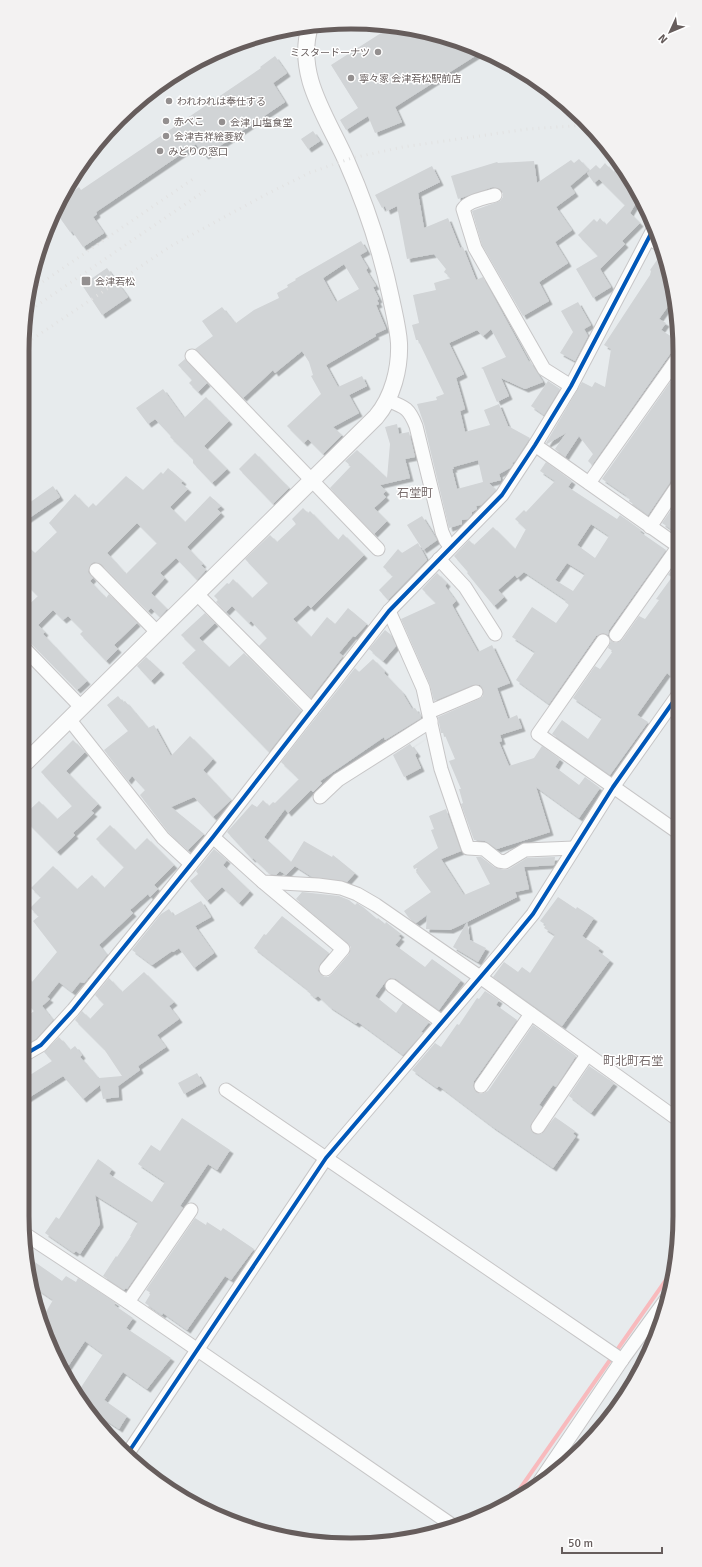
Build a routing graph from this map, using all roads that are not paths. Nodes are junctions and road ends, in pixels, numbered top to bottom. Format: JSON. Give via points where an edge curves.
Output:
{"nodes":[{"id":1,"x":309,"y":32,"type":"edge"},
{"id":2,"x":495,"y":195,"type":"dead end"},
{"id":3,"x":653,"y":240,"type":"edge"},
{"id":4,"x":192,"y":356,"type":"dead end"},
{"id":5,"x":673,"y":365,"type":"edge"},
{"id":6,"x":571,"y":386,"type":"junction"},
{"id":7,"x":387,"y":400,"type":"junction"},
{"id":8,"x":535,"y":445,"type":"junction"},
{"id":9,"x":312,"y":480,"type":"junction"},
{"id":10,"x":589,"y":483,"type":"junction"},
{"id":11,"x":673,"y":492,"type":"edge"},
{"id":12,"x":650,"y":527,"type":"junction"},
{"id":13,"x":673,"y":543,"type":"edge"},
{"id":14,"x":451,"y":547,"type":"junction"},
{"id":15,"x":378,"y":549,"type":"dead end"},
{"id":16,"x":673,"y":553,"type":"edge"},
{"id":17,"x":439,"y":559,"type":"junction"},
{"id":18,"x":96,"y":570,"type":"dead end"},
{"id":19,"x":196,"y":593,"type":"junction"},
{"id":20,"x":389,"y":611,"type":"junction"},
{"id":21,"x":157,"y":632,"type":"junction"},
{"id":22,"x":495,"y":634,"type":"dead end"},
{"id":23,"x":616,"y":635,"type":"dead end"},
{"id":24,"x":603,"y":640,"type":"dead end"},
{"id":25,"x":29,"y":653,"type":"edge"},
{"id":26,"x":476,"y":692,"type":"dead end"},
{"id":27,"x":673,"y":702,"type":"edge"},
{"id":28,"x":81,"y":707,"type":"junction"},
{"id":29,"x":312,"y":710,"type":"junction"},
{"id":30,"x":430,"y":716,"type":"junction"},
{"id":31,"x":69,"y":719,"type":"junction"},
{"id":32,"x":29,"y":759,"type":"edge"},
{"id":33,"x":613,"y":788,"type":"junction"},
{"id":34,"x":320,"y":797,"type":"dead end"},
{"id":35,"x":673,"y":829,"type":"edge"},
{"id":36,"x":213,"y":837,"type":"junction"},
{"id":37,"x":574,"y":848,"type":"junction"},
{"id":38,"x":191,"y":864,"type":"junction"},
{"id":39,"x":263,"y":882,"type":"junction"},
{"id":40,"x":326,"y":969,"type":"dead end"},
{"id":41,"x":480,"y":977,"type":"junction"},
{"id":42,"x":392,"y":986,"type":"dead end"},
{"id":43,"x":532,"y":1014,"type":"junction"},
{"id":44,"x":442,"y":1022,"type":"junction"},
{"id":45,"x":29,"y":1052,"type":"edge"},
{"id":46,"x":587,"y":1055,"type":"junction"},
{"id":47,"x":481,"y":1086,"type":"dead end"},
{"id":48,"x":226,"y":1090,"type":"dead end"},
{"id":49,"x":673,"y":1116,"type":"edge"},
{"id":50,"x":538,"y":1127,"type":"dead end"},
{"id":51,"x":326,"y":1158,"type":"junction"},
{"id":52,"x":191,"y":1210,"type":"dead end"},
{"id":53,"x":31,"y":1243,"type":"edge"},
{"id":54,"x":128,"y":1302,"type":"junction"},
{"id":55,"x":659,"y":1309,"type":"edge"},
{"id":56,"x":197,"y":1350,"type":"junction"},
{"id":57,"x":622,"y":1360,"type":"junction"},
{"id":58,"x":130,"y":1450,"type":"edge"},
{"id":59,"x":545,"y":1472,"type":"edge"},
{"id":60,"x":449,"y":1523,"type":"edge"}],
"edges":[{"from":1,"to":7,"type":"street","via":[[306,46],[310,80],[370,220],[387,278],[399,344],[397,370]]},
{"from":2,"to":6,"type":"street","via":[[470,203],[463,209],[475,248],[544,369]]},
{"from":3,"to":6,"type":"street"},
{"from":4,"to":9,"type":"street"},
{"from":5,"to":10,"type":"street"},
{"from":6,"to":8,"type":"street"},
{"from":7,"to":9,"type":"street","via":[[376,417]]},
{"from":7,"to":14,"type":"street","via":[[405,407],[412,415],[442,532]]},
{"from":8,"to":10,"type":"street"},
{"from":8,"to":14,"type":"street","via":[[502,495]]},
{"from":9,"to":15,"type":"street"},
{"from":9,"to":19,"type":"street"},
{"from":10,"to":12,"type":"street"},
{"from":11,"to":12,"type":"street"},
{"from":12,"to":13,"type":"street"},
{"from":14,"to":17,"type":"street"},
{"from":16,"to":23,"type":"street"},
{"from":17,"to":20,"type":"street"},
{"from":17,"to":22,"type":"street","via":[[465,587]]},
{"from":18,"to":21,"type":"street"},
{"from":19,"to":21,"type":"street"},
{"from":19,"to":29,"type":"street"},
{"from":20,"to":29,"type":"street"},
{"from":20,"to":30,"type":"street","via":[[423,688]]},
{"from":21,"to":28,"type":"street"},
{"from":24,"to":33,"type":"street","via":[[538,734]]},
{"from":25,"to":28,"type":"street"},
{"from":26,"to":30,"type":"street"},
{"from":27,"to":33,"type":"street"},
{"from":28,"to":31,"type":"street"},
{"from":29,"to":36,"type":"street"},
{"from":30,"to":34,"type":"street","via":[[338,780]]},
{"from":30,"to":37,"type":"street","via":[[441,770],[468,848],[484,849],[500,862],[505,862],[525,850]]},
{"from":31,"to":32,"type":"street"},
{"from":31,"to":38,"type":"street","via":[[163,838]]},
{"from":33,"to":35,"type":"street"},
{"from":33,"to":37,"type":"street"},
{"from":36,"to":38,"type":"street"},
{"from":36,"to":39,"type":"street"},
{"from":37,"to":41,"type":"street","via":[[533,914]]},
{"from":38,"to":45,"type":"street","via":[[73,1010],[41,1045]]},
{"from":39,"to":40,"type":"street","via":[[343,949]]},
{"from":39,"to":41,"type":"street","via":[[318,885],[341,888],[357,894]]},
{"from":41,"to":43,"type":"street"},
{"from":41,"to":44,"type":"street"},
{"from":42,"to":44,"type":"street"},
{"from":43,"to":46,"type":"street"},
{"from":43,"to":47,"type":"street"},
{"from":44,"to":51,"type":"street"},
{"from":46,"to":49,"type":"street"},
{"from":46,"to":50,"type":"street"},
{"from":48,"to":51,"type":"street"},
{"from":51,"to":56,"type":"street"},
{"from":51,"to":57,"type":"street"},
{"from":52,"to":54,"type":"street"},
{"from":53,"to":54,"type":"street"},
{"from":54,"to":56,"type":"street"},
{"from":55,"to":57,"type":"street"},
{"from":56,"to":58,"type":"street"},
{"from":56,"to":60,"type":"street"},
{"from":57,"to":59,"type":"street"}]}
